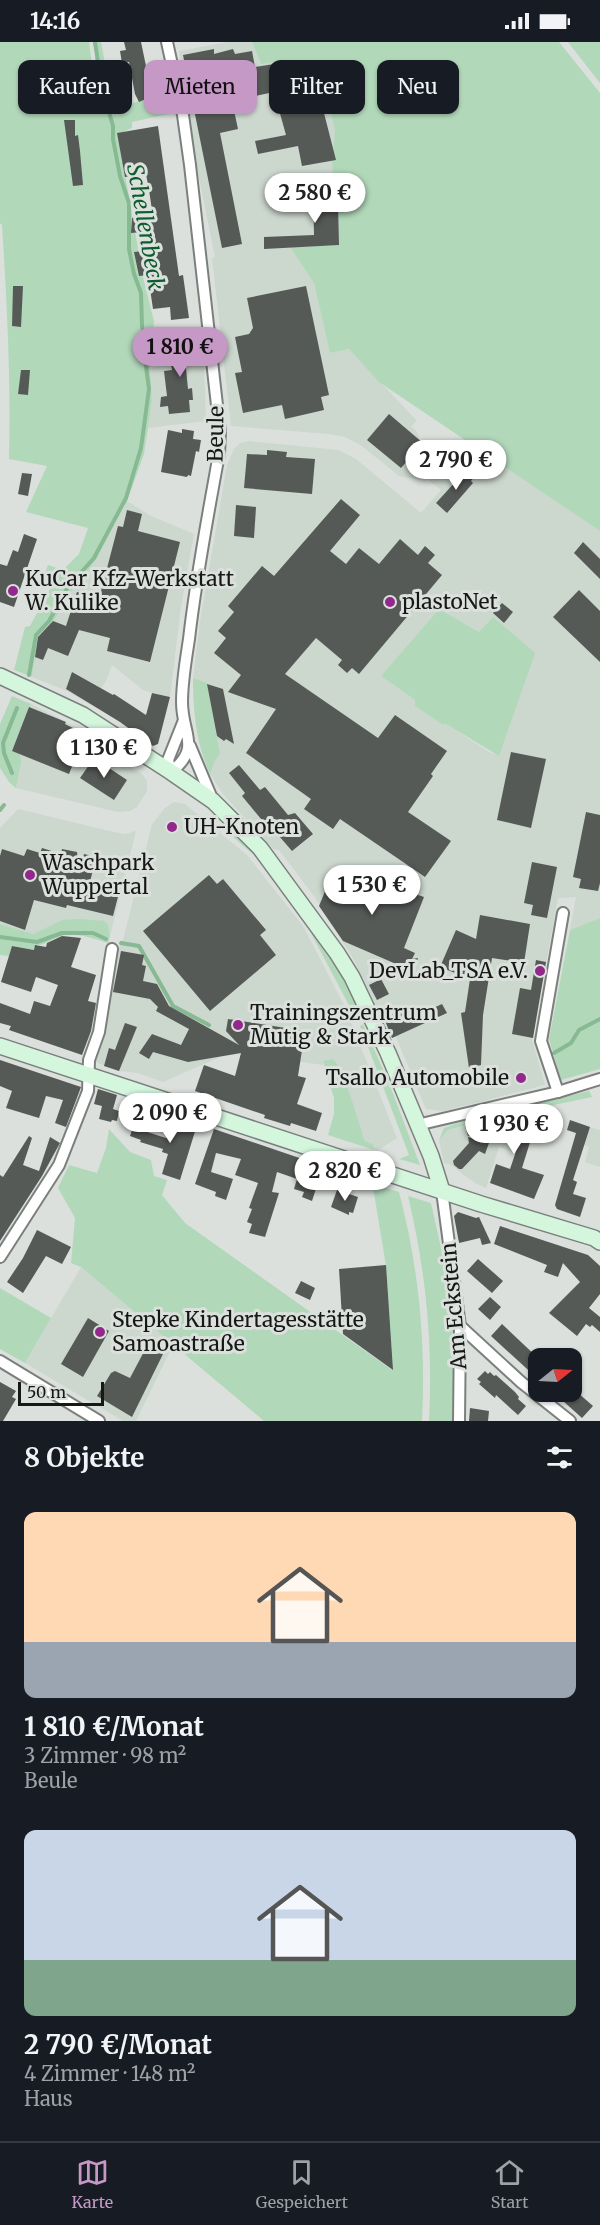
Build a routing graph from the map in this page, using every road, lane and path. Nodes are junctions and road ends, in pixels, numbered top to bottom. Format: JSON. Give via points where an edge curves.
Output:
{"nodes":[{"id":1,"x":166,"y":42,"type":"edge"},
{"id":2,"x":0,"y":676,"type":"edge"},
{"id":3,"x":184,"y":720,"type":"junction"},
{"id":4,"x":190,"y":746,"type":"junction"},
{"id":5,"x":171,"y":772,"type":"junction"},
{"id":6,"x":213,"y":801,"type":"junction"},
{"id":7,"x":563,"y":913,"type":"dead end"},
{"id":8,"x":112,"y":949,"type":"dead end"},
{"id":9,"x":0,"y":1046,"type":"edge"},
{"id":10,"x":89,"y":1074,"type":"junction"},
{"id":11,"x":600,"y":1079,"type":"edge"},
{"id":12,"x":558,"y":1092,"type":"junction"},
{"id":13,"x":417,"y":1125,"type":"junction"},
{"id":14,"x":442,"y":1191,"type":"junction"},
{"id":15,"x":600,"y":1242,"type":"edge"},
{"id":16,"x":0,"y":1257,"type":"edge"},
{"id":17,"x":460,"y":1326,"type":"junction"},
{"id":18,"x":0,"y":1361,"type":"edge"},
{"id":19,"x":99,"y":1421,"type":"edge"},
{"id":20,"x":459,"y":1421,"type":"edge"},
{"id":21,"x":570,"y":1421,"type":"edge"}],
"edges":[{"from":1,"to":3,"type":"street","name":"Beule","via":[[190,165],[220,432],[194,592],[182,702]]},
{"from":2,"to":5,"type":"main road","via":[[83,715]]},
{"from":3,"to":4,"type":"street","name":"Beule"},
{"from":3,"to":5,"type":"street","name":"Beule","via":[[168,760]]},
{"from":4,"to":5,"type":"street","via":[[183,762]]},
{"from":4,"to":6,"type":"street","name":"Beule"},
{"from":5,"to":6,"type":"main road"},
{"from":6,"to":13,"type":"main road","via":[[267,856],[337,953],[370,1012]]},
{"from":7,"to":12,"type":"street","via":[[541,1041]]},
{"from":8,"to":10,"type":"street"},
{"from":9,"to":10,"type":"main road"},
{"from":10,"to":14,"type":"main road"},
{"from":10,"to":16,"type":"street","via":[[88,1091],[59,1165]]},
{"from":11,"to":12,"type":"street"},
{"from":12,"to":13,"type":"street"},
{"from":13,"to":14,"type":"main road"},
{"from":14,"to":15,"type":"main road"},
{"from":14,"to":17,"type":"street","name":"Am Eckstein"},
{"from":17,"to":20,"type":"street","name":"Am Eckstein"},
{"from":17,"to":21,"type":"street"},
{"from":18,"to":19,"type":"street"}]}
